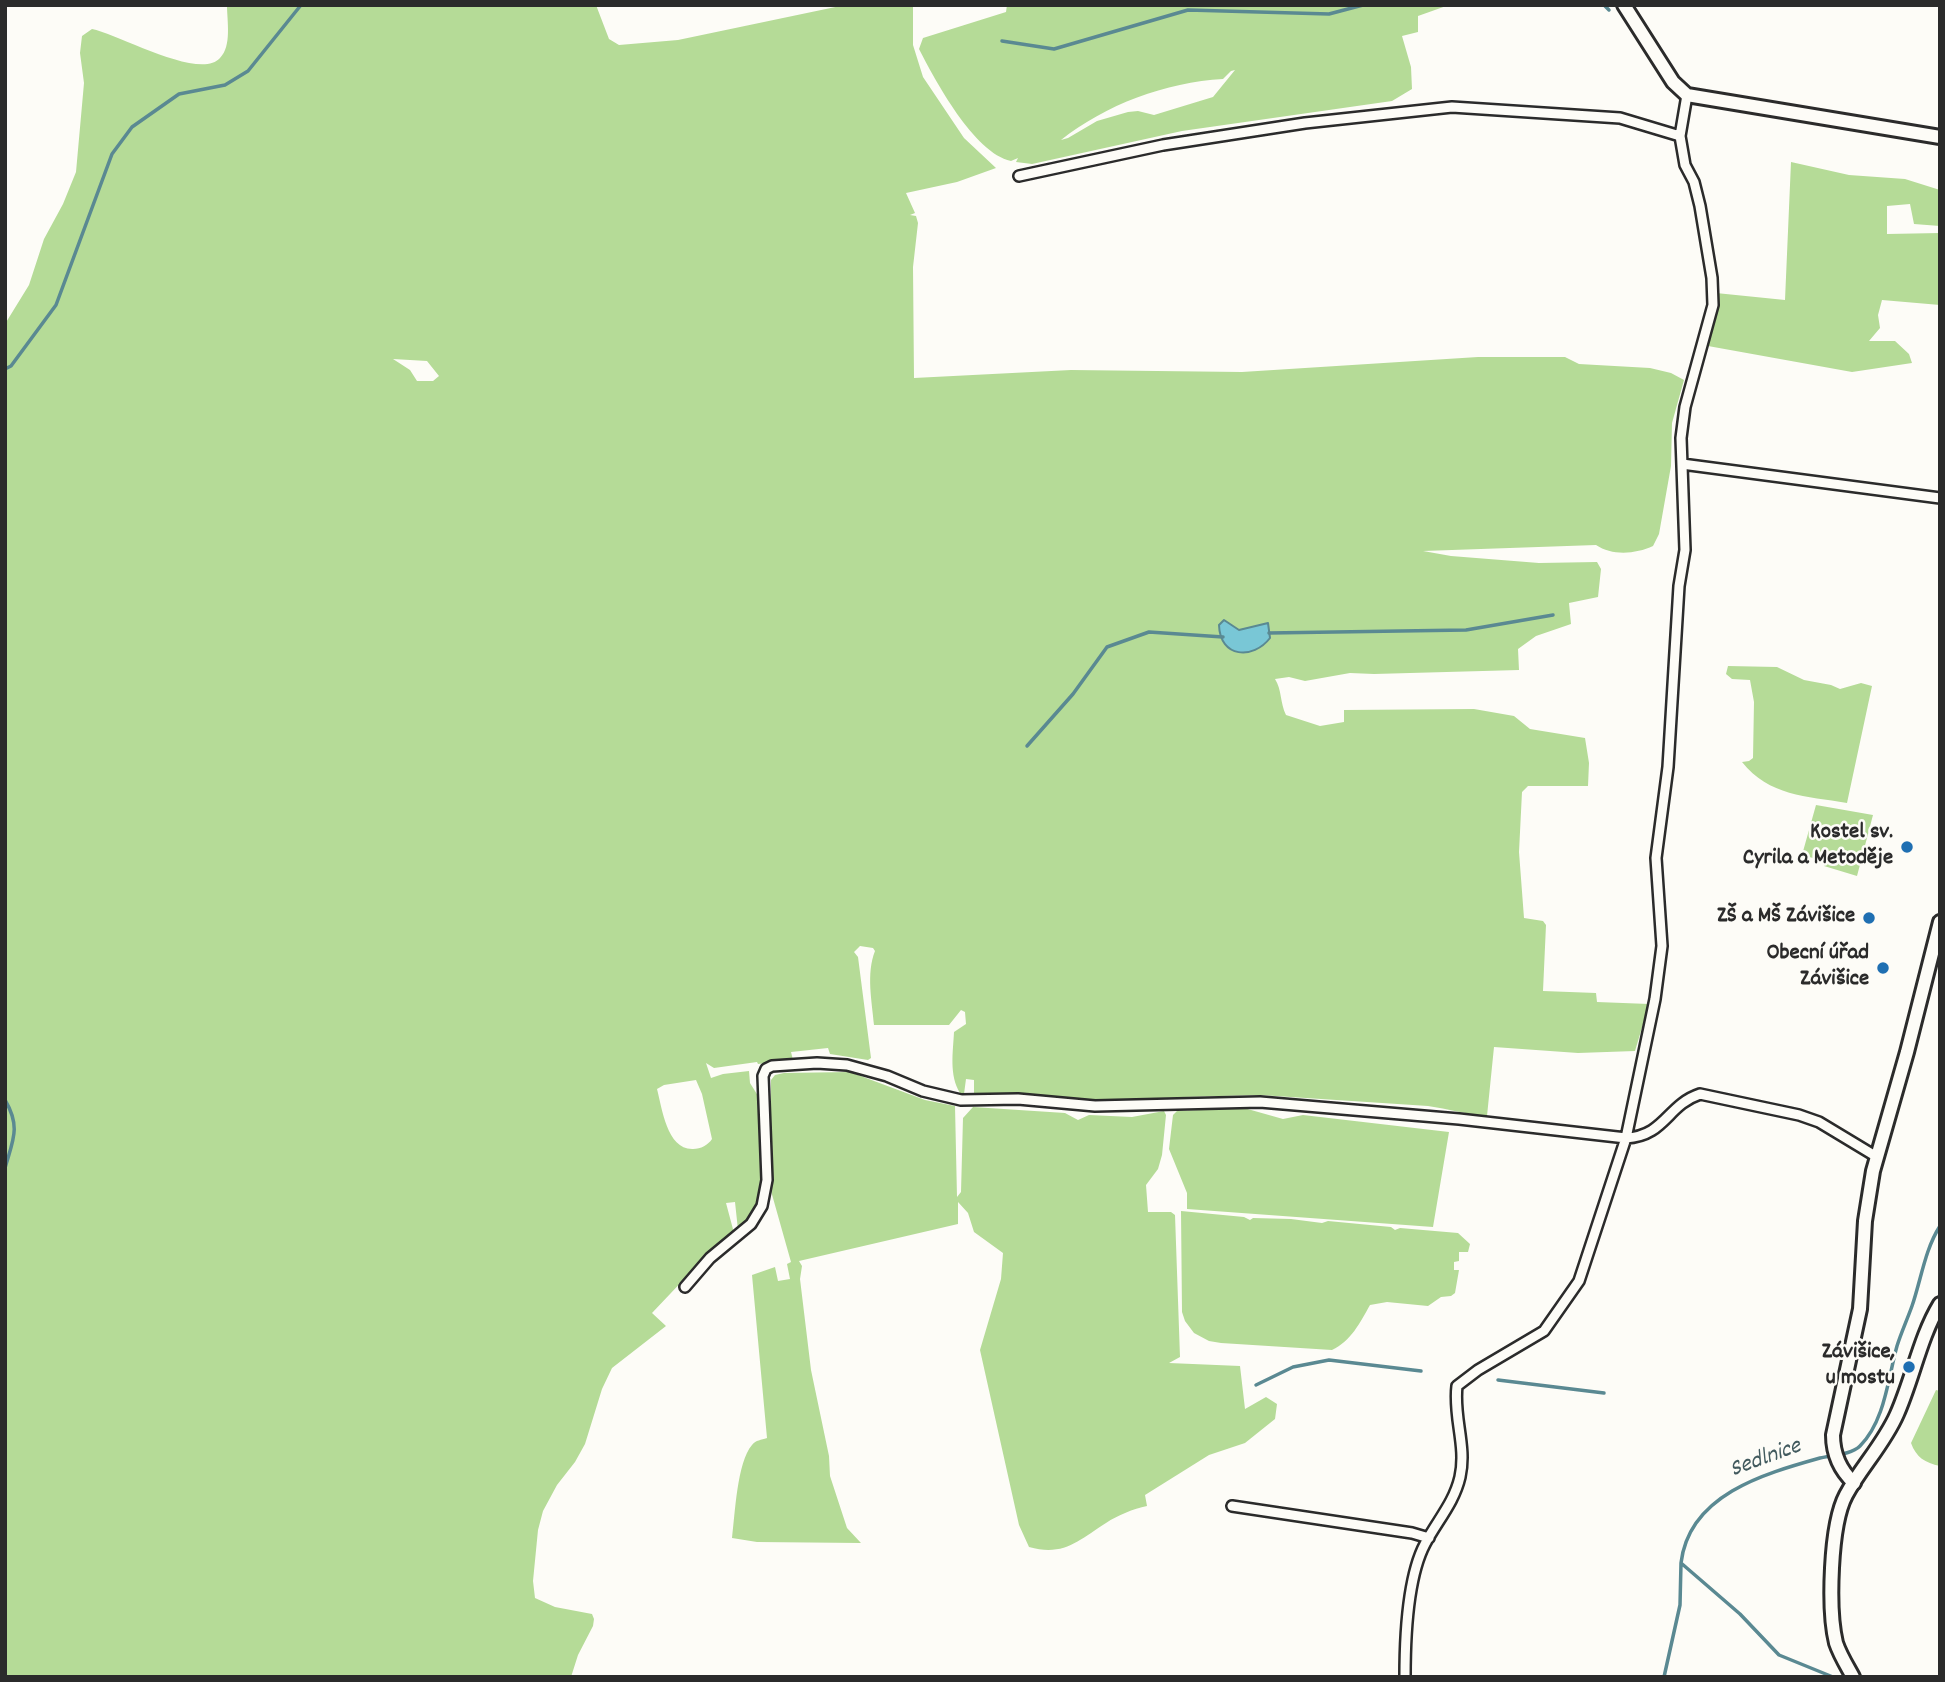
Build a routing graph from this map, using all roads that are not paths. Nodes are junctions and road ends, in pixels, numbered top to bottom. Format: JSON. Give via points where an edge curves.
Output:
{"nodes":[{"id":1,"x":1624,"y":5,"type":"edge"},
{"id":2,"x":1687,"y":95,"type":"junction"},
{"id":3,"x":1680,"y":136,"type":"junction"},
{"id":4,"x":1940,"y":137,"type":"edge"},
{"id":5,"x":1018,"y":176,"type":"dead end"},
{"id":6,"x":1682,"y":464,"type":"junction"},
{"id":7,"x":1940,"y":498,"type":"edge"},
{"id":8,"x":1940,"y":922,"type":"edge"},
{"id":9,"x":1937,"y":942,"type":"edge"},
{"id":10,"x":1626,"y":1139,"type":"junction"},
{"id":11,"x":1877,"y":1157,"type":"junction"},
{"id":12,"x":685,"y":1287,"type":"dead end"},
{"id":13,"x":1940,"y":1304,"type":"edge"},
{"id":14,"x":1854,"y":1483,"type":"junction"},
{"id":15,"x":1232,"y":1506,"type":"dead end"},
{"id":16,"x":1429,"y":1538,"type":"junction"},
{"id":17,"x":1405,"y":1677,"type":"edge"},
{"id":18,"x":1853,"y":1677,"type":"edge"}],
"edges":[{"from":1,"to":2,"type":"street","via":[[1673,82]]},
{"from":2,"to":3,"type":"street"},
{"from":2,"to":4,"type":"street"},
{"from":3,"to":5,"type":"street","via":[[1620,118],[1452,107],[1163,145]]},
{"from":3,"to":6,"type":"street","via":[[1700,206],[1713,294],[1685,407]]},
{"from":6,"to":7,"type":"street"},
{"from":6,"to":10,"type":"street","via":[[1685,550],[1656,858],[1662,946]]},
{"from":8,"to":9,"type":"street"},
{"from":9,"to":11,"type":"street"},
{"from":10,"to":11,"type":"street","via":[[1650,1133],[1688,1098],[1700,1094],[1819,1122]]},
{"from":10,"to":12,"type":"street","via":[[1260,1102],[1095,1106],[1018,1099],[961,1100],[847,1065],[772,1066],[763,1076],[767,1180],[762,1206],[751,1224],[710,1258]]},
{"from":10,"to":16,"type":"street","via":[[1579,1281],[1544,1331],[1457,1386],[1463,1460],[1460,1480]]},
{"from":11,"to":14,"type":"street","via":[[1865,1221],[1860,1309],[1833,1445],[1842,1469]]},
{"from":13,"to":14,"type":"street","via":[[1892,1424]]},
{"from":14,"to":18,"type":"street","via":[[1836,1521],[1833,1583],[1835,1636]]},
{"from":15,"to":16,"type":"street"},
{"from":16,"to":17,"type":"street","via":[[1417,1564],[1407,1619]]}]}
